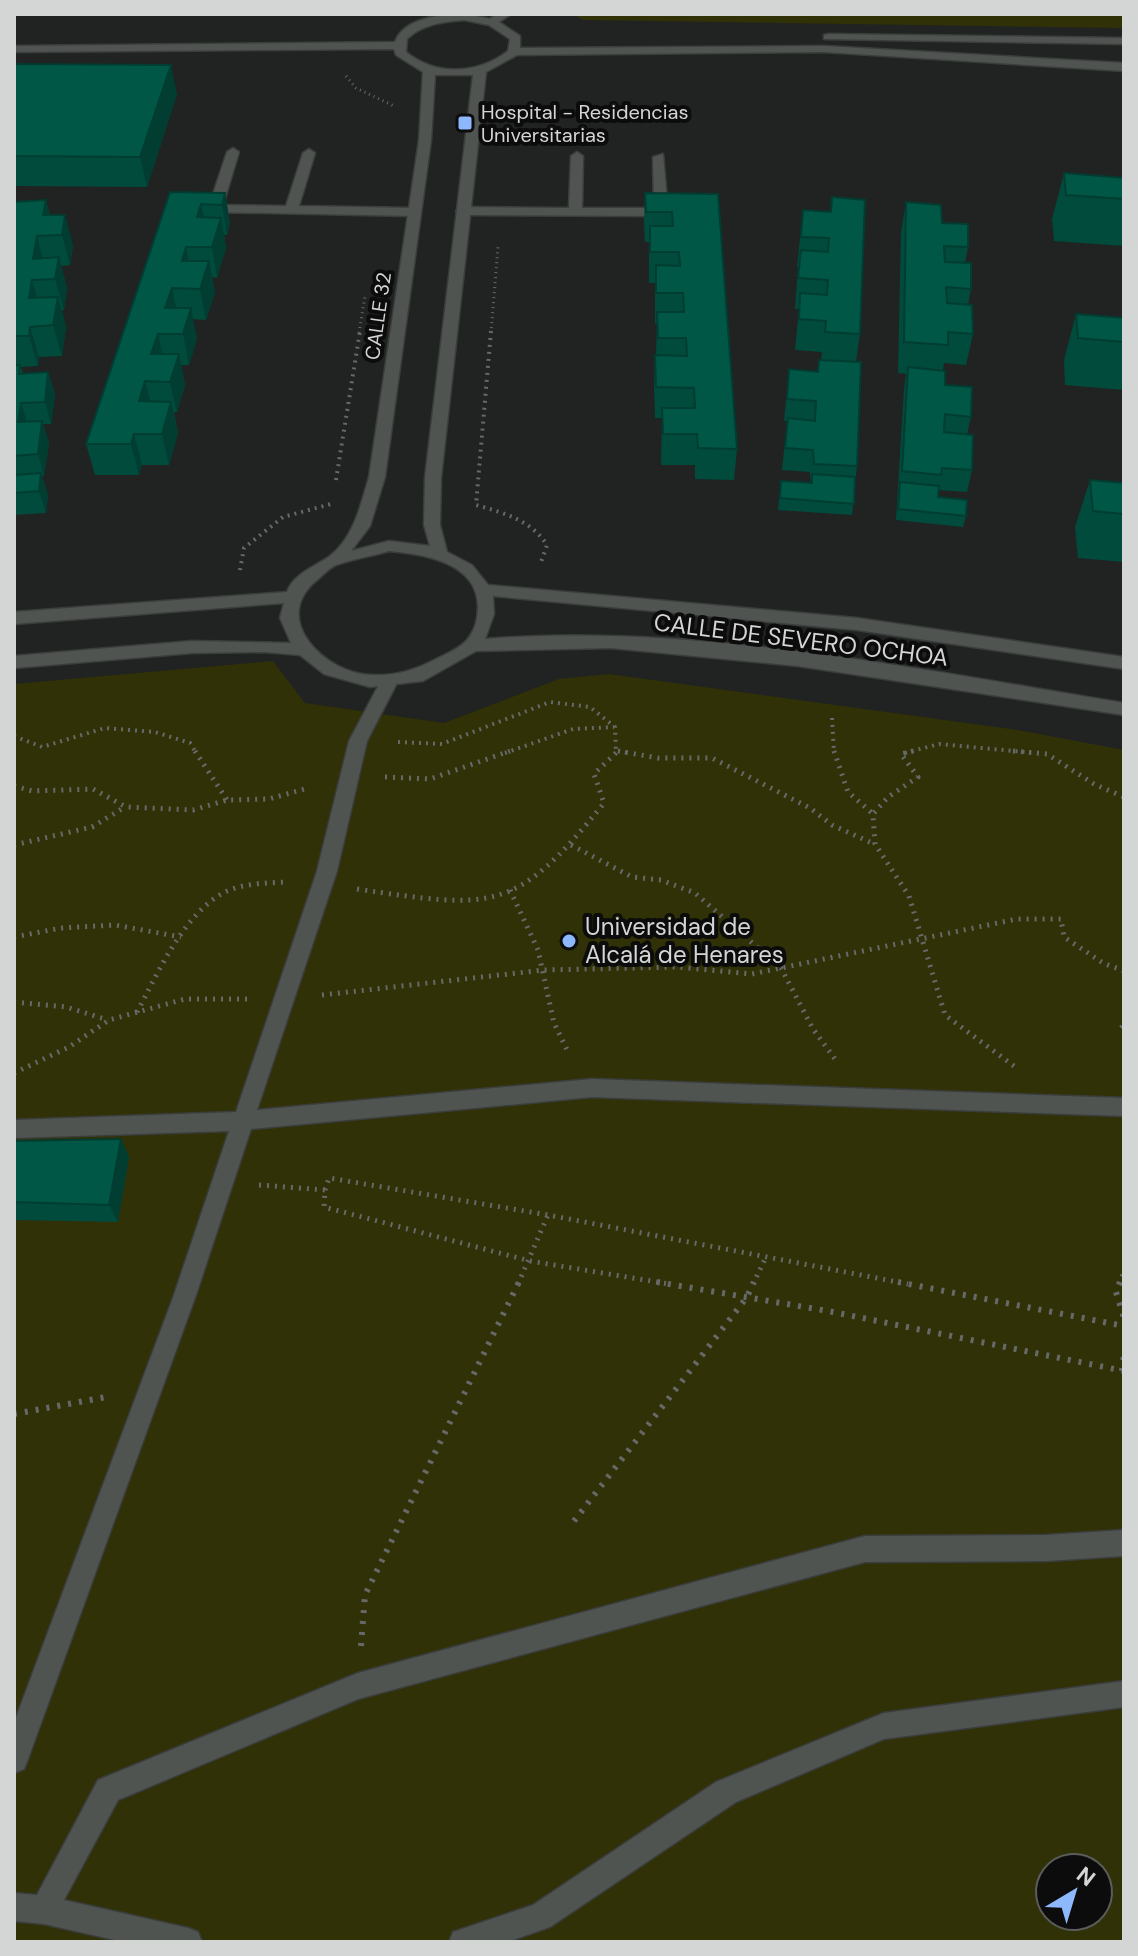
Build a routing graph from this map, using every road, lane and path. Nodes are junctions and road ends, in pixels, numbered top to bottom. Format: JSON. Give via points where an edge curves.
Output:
{"nodes":[{"id":1,"x":505,"y":14,"type":"edge"},
{"id":2,"x":450,"y":16,"type":"edge"},
{"id":3,"x":492,"y":22,"type":"junction"},
{"id":4,"x":516,"y":38,"type":"junction"},
{"id":5,"x":1124,"y":41,"type":"edge"},
{"id":6,"x":398,"y":45,"type":"junction"},
{"id":7,"x":347,"y":46,"type":"junction"},
{"id":8,"x":14,"y":49,"type":"edge"},
{"id":9,"x":514,"y":52,"type":"junction"},
{"id":10,"x":1124,"y":67,"type":"edge"},
{"id":11,"x":429,"y":70,"type":"junction"},
{"id":12,"x":480,"y":70,"type":"junction"},
{"id":13,"x":397,"y":107,"type":"dead end"},
{"id":14,"x":233,"y":152,"type":"dead end"},
{"id":15,"x":309,"y":153,"type":"dead end"},
{"id":16,"x":577,"y":156,"type":"dead end"},
{"id":17,"x":659,"y":157,"type":"dead end"},
{"id":18,"x":291,"y":210,"type":"junction"},
{"id":19,"x":463,"y":211,"type":"junction"},
{"id":20,"x":501,"y":211,"type":"junction"},
{"id":21,"x":575,"y":211,"type":"junction"},
{"id":22,"x":413,"y":212,"type":"junction"},
{"id":23,"x":366,"y":290,"type":"dead end"},
{"id":24,"x":335,"y":489,"type":"dead end"},
{"id":25,"x":333,"y":504,"type":"dead end"},
{"id":26,"x":440,"y":554,"type":"junction"},
{"id":27,"x":337,"y":557,"type":"junction"},
{"id":28,"x":541,"y":562,"type":"dead end"},
{"id":29,"x":229,"y":573,"type":"dead end"},
{"id":30,"x":483,"y":590,"type":"junction"},
{"id":31,"x":292,"y":597,"type":"junction"},
{"id":32,"x":14,"y":618,"type":"edge"},
{"id":33,"x":471,"y":646,"type":"junction"},
{"id":34,"x":299,"y":649,"type":"junction"},
{"id":35,"x":14,"y":662,"type":"edge"},
{"id":36,"x":1124,"y":663,"type":"edge"},
{"id":37,"x":389,"y":681,"type":"junction"},
{"id":38,"x":1124,"y":709,"type":"edge"},
{"id":39,"x":832,"y":718,"type":"dead end"},
{"id":40,"x":615,"y":727,"type":"junction"},
{"id":41,"x":14,"y":736,"type":"edge"},
{"id":42,"x":358,"y":741,"type":"junction"},
{"id":43,"x":618,"y":751,"type":"junction"},
{"id":44,"x":351,"y":776,"type":"junction"},
{"id":45,"x":14,"y":786,"type":"edge"},
{"id":46,"x":1124,"y":797,"type":"edge"},
{"id":47,"x":227,"y":800,"type":"junction"},
{"id":48,"x":126,"y":807,"type":"junction"},
{"id":49,"x":873,"y":814,"type":"junction"},
{"id":50,"x":875,"y":844,"type":"junction"},
{"id":51,"x":14,"y":845,"type":"edge"},
{"id":52,"x":571,"y":845,"type":"junction"},
{"id":53,"x":322,"y":884,"type":"junction"},
{"id":54,"x":510,"y":890,"type":"junction"},
{"id":55,"x":14,"y":937,"type":"edge"},
{"id":56,"x":181,"y":937,"type":"junction"},
{"id":57,"x":923,"y":941,"type":"junction"},
{"id":58,"x":781,"y":968,"type":"junction"},
{"id":59,"x":544,"y":970,"type":"junction"},
{"id":60,"x":1124,"y":971,"type":"edge"},
{"id":61,"x":284,"y":999,"type":"junction"},
{"id":62,"x":14,"y":1002,"type":"edge"},
{"id":63,"x":136,"y":1013,"type":"junction"},
{"id":64,"x":109,"y":1020,"type":"junction"},
{"id":65,"x":14,"y":1073,"type":"edge"},
{"id":66,"x":592,"y":1088,"type":"junction"},
{"id":67,"x":880,"y":1099,"type":"junction"},
{"id":68,"x":1061,"y":1105,"type":"junction"},
{"id":69,"x":1124,"y":1107,"type":"edge"},
{"id":70,"x":243,"y":1121,"type":"junction"},
{"id":71,"x":14,"y":1129,"type":"edge"},
{"id":72,"x":222,"y":1183,"type":"junction"},
{"id":73,"x":325,"y":1190,"type":"junction"},
{"id":74,"x":548,"y":1215,"type":"junction"},
{"id":75,"x":766,"y":1257,"type":"junction"},
{"id":76,"x":530,"y":1261,"type":"junction"},
{"id":77,"x":1124,"y":1272,"type":"edge"},
{"id":78,"x":747,"y":1297,"type":"junction"},
{"id":79,"x":1124,"y":1318,"type":"edge"},
{"id":80,"x":1124,"y":1326,"type":"edge"},
{"id":81,"x":1124,"y":1353,"type":"edge"},
{"id":82,"x":1123,"y":1371,"type":"edge"},
{"id":83,"x":150,"y":1390,"type":"junction"},
{"id":84,"x":14,"y":1414,"type":"edge"},
{"id":85,"x":574,"y":1521,"type":"dead end"},
{"id":86,"x":1124,"y":1543,"type":"edge"},
{"id":87,"x":358,"y":1686,"type":"junction"},
{"id":88,"x":1124,"y":1694,"type":"edge"},
{"id":89,"x":14,"y":1759,"type":"edge"},
{"id":90,"x":14,"y":1907,"type":"edge"},
{"id":91,"x":44,"y":1910,"type":"junction"},
{"id":92,"x":188,"y":1942,"type":"edge"},
{"id":93,"x":463,"y":1942,"type":"edge"}],
"edges":[{"from":1,"to":3,"type":"street"},
{"from":2,"to":3,"type":"street"},
{"from":2,"to":6,"type":"street","via":[[408,30]]},
{"from":3,"to":4,"type":"street"},
{"from":4,"to":5,"type":"street"},
{"from":4,"to":9,"type":"street"},
{"from":6,"to":7,"type":"street"},
{"from":6,"to":11,"type":"street","via":[[406,60]]},
{"from":7,"to":8,"type":"street"},
{"from":7,"to":13,"type":"path","via":[[342,71],[356,88]]},
{"from":9,"to":10,"type":"street","via":[[824,49]]},
{"from":9,"to":12,"type":"street"},
{"from":11,"to":12,"type":"street"},
{"from":11,"to":22,"type":"street","name":"CALLE 32"},
{"from":12,"to":19,"type":"street"},
{"from":14,"to":18,"type":"street","via":[[215,209]]},
{"from":15,"to":18,"type":"street"},
{"from":16,"to":21,"type":"street"},
{"from":17,"to":21,"type":"street","via":[[661,212]]},
{"from":18,"to":22,"type":"street"},
{"from":19,"to":20,"type":"street"},
{"from":19,"to":26,"type":"street","via":[[433,478],[432,525]]},
{"from":20,"to":21,"type":"street"},
{"from":20,"to":28,"type":"path","via":[[476,505],[540,531],[547,545]]},
{"from":22,"to":27,"type":"street","name":"CALLE 32","via":[[377,477],[362,526]]},
{"from":23,"to":24,"type":"path"},
{"from":25,"to":29,"type":"path","via":[[283,517],[244,548],[239,573]]},
{"from":26,"to":27,"type":"street","via":[[389,546]]},
{"from":26,"to":30,"type":"street","via":[[466,569]]},
{"from":27,"to":31,"type":"street","via":[[302,582]]},
{"from":30,"to":33,"type":"street","via":[[485,618]]},
{"from":30,"to":36,"type":"street","name":"CALLE DE SEVERO OCHOA","via":[[857,624]]},
{"from":31,"to":32,"type":"street"},
{"from":31,"to":34,"type":"street","via":[[287,615]]},
{"from":33,"to":37,"type":"street","via":[[450,663]]},
{"from":33,"to":38,"type":"street","name":"CALLE DE SEVERO OCHOA","via":[[538,641],[685,647],[846,665]]},
{"from":34,"to":35,"type":"street","via":[[261,645]]},
{"from":34,"to":37,"type":"street","via":[[334,673]]},
{"from":37,"to":42,"type":"street"},
{"from":39,"to":49,"type":"path","via":[[833,749],[848,792]]},
{"from":40,"to":42,"type":"path","via":[[590,707],[550,702],[442,744]]},
{"from":40,"to":43,"type":"path"},
{"from":40,"to":44,"type":"path","via":[[573,729],[430,779]]},
{"from":41,"to":47,"type":"path","via":[[42,747],[105,728],[155,732],[190,743]]},
{"from":42,"to":44,"type":"street"},
{"from":43,"to":50,"type":"path","via":[[658,758],[712,758]]},
{"from":43,"to":52,"type":"path","via":[[594,774],[604,803]]},
{"from":44,"to":47,"type":"path","via":[[269,799]]},
{"from":44,"to":53,"type":"street"},
{"from":45,"to":48,"type":"path","via":[[32,791],[93,789]]},
{"from":46,"to":49,"type":"path","via":[[1047,754],[939,744],[901,754],[918,777]]},
{"from":47,"to":48,"type":"path","via":[[193,810]]},
{"from":48,"to":51,"type":"path","via":[[92,827]]},
{"from":49,"to":50,"type":"path"},
{"from":50,"to":57,"type":"path","via":[[909,896]]},
{"from":52,"to":54,"type":"path","via":[[531,882]]},
{"from":52,"to":58,"type":"path","via":[[632,877],[661,880],[695,893]]},
{"from":53,"to":54,"type":"path","via":[[484,900]]},
{"from":53,"to":56,"type":"path","via":[[253,884],[222,893]]},
{"from":53,"to":61,"type":"street"},
{"from":54,"to":59,"type":"path","via":[[529,924]]},
{"from":55,"to":56,"type":"path","via":[[115,925]]},
{"from":56,"to":63,"type":"path"},
{"from":57,"to":58,"type":"path"},
{"from":57,"to":60,"type":"path","via":[[1017,919],[1061,919],[1064,937]]},
{"from":57,"to":68,"type":"path","via":[[945,1015]]},
{"from":58,"to":59,"type":"path","via":[[752,974],[678,967]]},
{"from":58,"to":67,"type":"path","via":[[840,1067]]},
{"from":59,"to":61,"type":"path"},
{"from":59,"to":66,"type":"path","via":[[554,1033]]},
{"from":61,"to":63,"type":"path","via":[[185,999]]},
{"from":61,"to":70,"type":"street"},
{"from":62,"to":64,"type":"path","via":[[66,1007]]},
{"from":63,"to":64,"type":"path"},
{"from":64,"to":65,"type":"path","via":[[69,1047]]},
{"from":66,"to":67,"type":"street"},
{"from":66,"to":70,"type":"street"},
{"from":67,"to":68,"type":"street"},
{"from":68,"to":69,"type":"street"},
{"from":70,"to":71,"type":"street"},
{"from":70,"to":72,"type":"street"},
{"from":72,"to":73,"type":"path"},
{"from":72,"to":83,"type":"street"},
{"from":73,"to":74,"type":"path","via":[[329,1178]]},
{"from":73,"to":76,"type":"path","via":[[324,1207]]},
{"from":74,"to":75,"type":"path"},
{"from":74,"to":76,"type":"path"},
{"from":75,"to":78,"type":"path"},
{"from":75,"to":80,"type":"path"},
{"from":76,"to":78,"type":"path"},
{"from":76,"to":87,"type":"path","via":[[365,1595]]},
{"from":77,"to":79,"type":"path","via":[[1116,1292]]},
{"from":78,"to":82,"type":"path"},
{"from":78,"to":85,"type":"path"},
{"from":81,"to":82,"type":"path"},
{"from":83,"to":84,"type":"path"},
{"from":83,"to":89,"type":"street"},
{"from":86,"to":87,"type":"street","via":[[865,1549]]},
{"from":87,"to":91,"type":"street","via":[[108,1790]]},
{"from":88,"to":93,"type":"street","via":[[884,1726],[726,1792],[540,1917]]},
{"from":90,"to":91,"type":"street"},
{"from":91,"to":92,"type":"street"}]}
